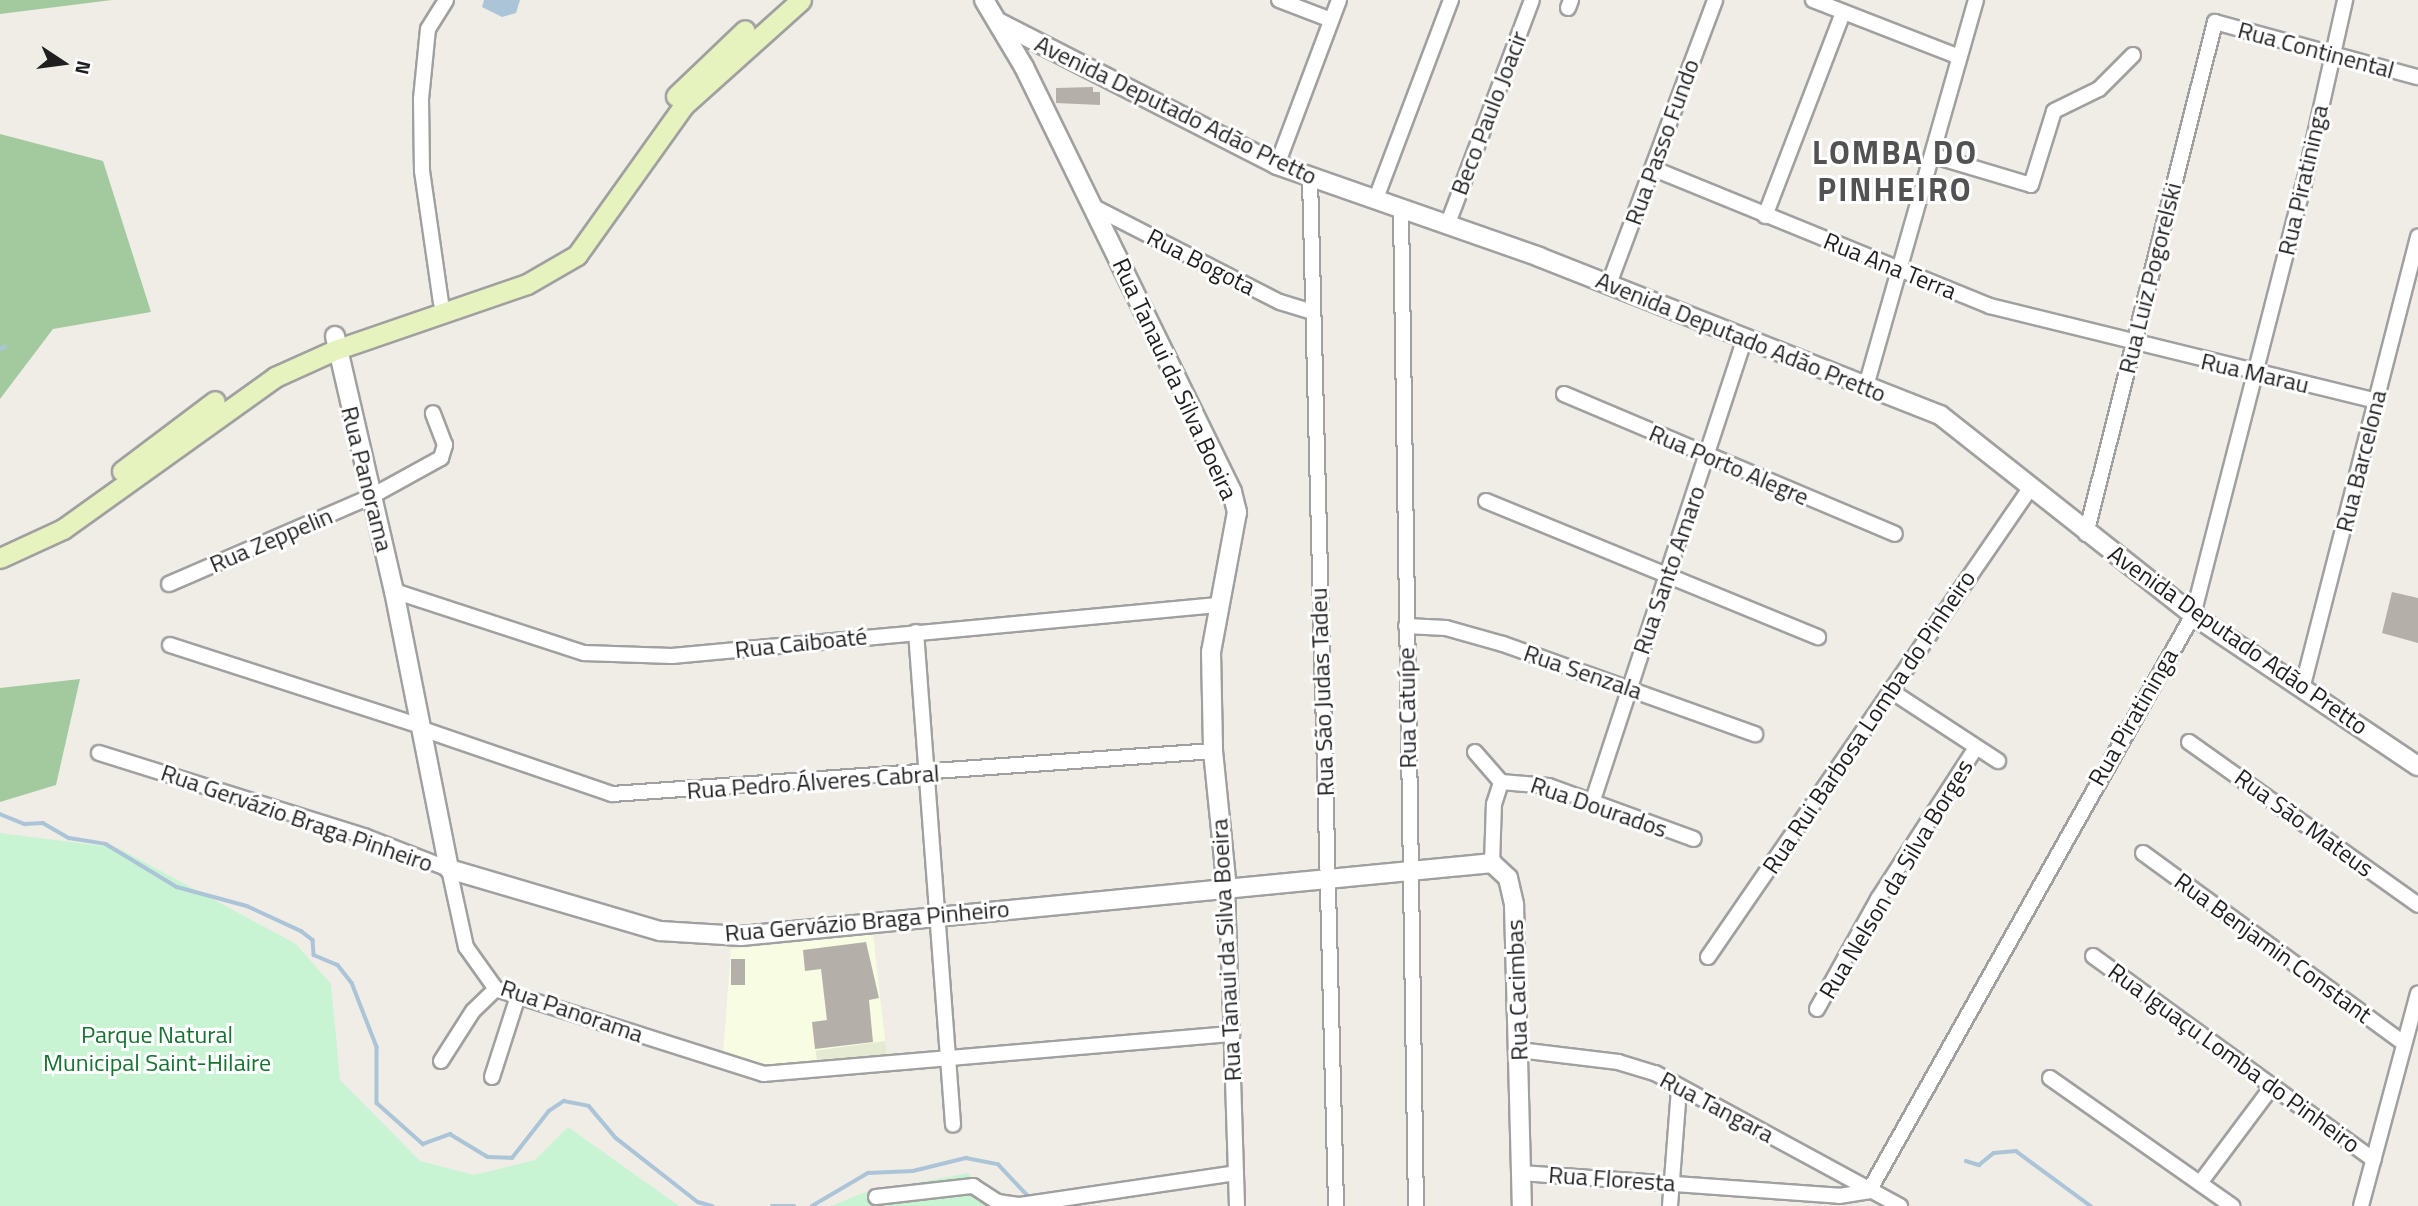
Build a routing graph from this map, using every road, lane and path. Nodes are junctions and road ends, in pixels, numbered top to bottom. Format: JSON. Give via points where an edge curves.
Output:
{"nodes":[{"id":1,"x":446,"y":0,"type":"edge"},
{"id":2,"x":781,"y":0,"type":"edge"},
{"id":3,"x":801,"y":0,"type":"edge"},
{"id":4,"x":984,"y":0,"type":"edge"},
{"id":5,"x":1279,"y":0,"type":"edge"},
{"id":6,"x":1339,"y":0,"type":"edge"},
{"id":7,"x":1451,"y":0,"type":"edge"},
{"id":8,"x":1532,"y":0,"type":"edge"},
{"id":9,"x":1715,"y":0,"type":"edge"},
{"id":10,"x":1813,"y":0,"type":"edge"},
{"id":11,"x":1976,"y":0,"type":"edge"},
{"id":12,"x":2345,"y":0,"type":"edge"},
{"id":13,"x":1843,"y":13,"type":"junction"},
{"id":14,"x":1331,"y":20,"type":"junction"},
{"id":15,"x":998,"y":22,"type":"junction"},
{"id":16,"x":2215,"y":22,"type":"joint"},
{"id":17,"x":2133,"y":55,"type":"dead end"},
{"id":18,"x":2332,"y":56,"type":"junction"},
{"id":19,"x":1959,"y":57,"type":"junction"},
{"id":20,"x":2418,"y":77,"type":"edge"},
{"id":21,"x":1934,"y":156,"type":"junction"},
{"id":22,"x":1277,"y":165,"type":"junction"},
{"id":23,"x":1654,"y":169,"type":"junction"},
{"id":24,"x":1310,"y":178,"type":"junction"},
{"id":25,"x":1375,"y":201,"type":"junction"},
{"id":26,"x":1092,"y":206,"type":"junction"},
{"id":27,"x":1401,"y":211,"type":"junction"},
{"id":28,"x":1765,"y":216,"type":"junction"},
{"id":29,"x":1447,"y":226,"type":"junction"},
{"id":30,"x":2418,"y":237,"type":"edge"},
{"id":31,"x":1899,"y":271,"type":"junction"},
{"id":32,"x":1609,"y":284,"type":"junction"},
{"id":33,"x":441,"y":303,"type":"junction"},
{"id":34,"x":1312,"y":312,"type":"junction"},
{"id":35,"x":1745,"y":337,"type":"junction"},
{"id":36,"x":335,"y":343,"type":"junction"},
{"id":37,"x":2133,"y":344,"type":"junction"},
{"id":38,"x":2256,"y":374,"type":"junction"},
{"id":39,"x":1866,"y":386,"type":"junction"},
{"id":40,"x":1564,"y":394,"type":"dead end"},
{"id":41,"x":2377,"y":401,"type":"junction"},
{"id":42,"x":433,"y":413,"type":"dead end"},
{"id":43,"x":1709,"y":457,"type":"junction"},
{"id":44,"x":2031,"y":487,"type":"junction"},
{"id":45,"x":372,"y":496,"type":"junction"},
{"id":46,"x":1486,"y":501,"type":"dead end"},
{"id":47,"x":1895,"y":534,"type":"dead end"},
{"id":48,"x":2086,"y":534,"type":"junction"},
{"id":49,"x":0,"y":546,"type":"edge"},
{"id":50,"x":0,"y":558,"type":"edge"},
{"id":51,"x":1667,"y":574,"type":"junction"},
{"id":52,"x":169,"y":584,"type":"dead end"},
{"id":53,"x":394,"y":590,"type":"junction"},
{"id":54,"x":1218,"y":605,"type":"junction"},
{"id":55,"x":2193,"y":615,"type":"junction"},
{"id":56,"x":1406,"y":626,"type":"junction"},
{"id":57,"x":916,"y":632,"type":"junction"},
{"id":58,"x":1818,"y":637,"type":"dead end"},
{"id":59,"x":170,"y":645,"type":"dead end"},
{"id":60,"x":2303,"y":685,"type":"junction"},
{"id":61,"x":1629,"y":688,"type":"junction"},
{"id":62,"x":1891,"y":691,"type":"junction"},
{"id":63,"x":422,"y":728,"type":"junction"},
{"id":64,"x":1755,"y":734,"type":"dead end"},
{"id":65,"x":2189,"y":742,"type":"dead end"},
{"id":66,"x":1975,"y":749,"type":"junction"},
{"id":67,"x":1213,"y":751,"type":"junction"},
{"id":68,"x":1475,"y":752,"type":"dead end"},
{"id":69,"x":99,"y":753,"type":"dead end"},
{"id":70,"x":1998,"y":761,"type":"dead end"},
{"id":71,"x":2418,"y":766,"type":"edge"},
{"id":72,"x":924,"y":774,"type":"junction"},
{"id":73,"x":1501,"y":782,"type":"junction"},
{"id":74,"x":1592,"y":803,"type":"junction"},
{"id":75,"x":1694,"y":839,"type":"dead end"},
{"id":76,"x":2143,"y":853,"type":"dead end"},
{"id":77,"x":1492,"y":863,"type":"junction"},
{"id":78,"x":449,"y":869,"type":"junction"},
{"id":79,"x":1409,"y":871,"type":"junction"},
{"id":80,"x":1327,"y":879,"type":"junction"},
{"id":81,"x":1227,"y":888,"type":"junction"},
{"id":82,"x":2418,"y":905,"type":"edge"},
{"id":83,"x":936,"y":916,"type":"junction"},
{"id":84,"x":2094,"y":956,"type":"dead end"},
{"id":85,"x":1708,"y":957,"type":"dead end"},
{"id":86,"x":496,"y":989,"type":"junction"},
{"id":87,"x":2418,"y":994,"type":"edge"},
{"id":88,"x":518,"y":996,"type":"junction"},
{"id":89,"x":1817,"y":1009,"type":"dead end"},
{"id":90,"x":1232,"y":1034,"type":"junction"},
{"id":91,"x":2404,"y":1043,"type":"junction"},
{"id":92,"x":1520,"y":1050,"type":"junction"},
{"id":93,"x":945,"y":1056,"type":"junction"},
{"id":94,"x":440,"y":1061,"type":"dead end"},
{"id":95,"x":492,"y":1077,"type":"dead end"},
{"id":96,"x":2050,"y":1078,"type":"dead end"},
{"id":97,"x":1679,"y":1088,"type":"junction"},
{"id":98,"x":2271,"y":1088,"type":"junction"},
{"id":99,"x":953,"y":1125,"type":"dead end"},
{"id":100,"x":2374,"y":1160,"type":"junction"},
{"id":101,"x":1236,"y":1173,"type":"junction"},
{"id":102,"x":1521,"y":1173,"type":"junction"},
{"id":103,"x":2200,"y":1182,"type":"junction"},
{"id":104,"x":1671,"y":1184,"type":"junction"},
{"id":105,"x":1869,"y":1191,"type":"junction"},
{"id":106,"x":876,"y":1197,"type":"dead end"},
{"id":107,"x":1237,"y":1206,"type":"edge"},
{"id":108,"x":1336,"y":1206,"type":"edge"},
{"id":109,"x":1416,"y":1206,"type":"edge"},
{"id":110,"x":1522,"y":1206,"type":"edge"},
{"id":111,"x":1670,"y":1206,"type":"edge"},
{"id":112,"x":1900,"y":1206,"type":"edge"},
{"id":113,"x":2232,"y":1206,"type":"edge"},
{"id":114,"x":2361,"y":1206,"type":"edge"}],
"edges":[{"from":1,"to":33,"type":"street","via":[[428,29],[421,99],[422,171]]},
{"from":2,"to":33,"type":"main road","via":[[676,97],[566,248],[519,275]]},
{"from":3,"to":36,"type":"main road","via":[[684,105],[577,255],[527,284]]},
{"from":4,"to":15,"type":"street","name":"Rua Tanaui da Silva Boeira"},
{"from":5,"to":14,"type":"street"},
{"from":6,"to":14,"type":"street"},
{"from":7,"to":25,"type":"street"},
{"from":8,"to":29,"type":"street","name":"Beco Paulo Joacir"},
{"from":9,"to":23,"type":"street","name":"Rua Passo Fundo"},
{"from":10,"to":13,"type":"street"},
{"from":11,"to":19,"type":"street"},
{"from":12,"to":18,"type":"street","name":"Rua Piratininga"},
{"from":13,"to":19,"type":"street"},
{"from":13,"to":28,"type":"street"},
{"from":14,"to":22,"type":"street"},
{"from":15,"to":22,"type":"street","name":"Avenida Deputado Adão Pretto"},
{"from":15,"to":26,"type":"street","name":"Rua Tanaui da Silva Boeira"},
{"from":16,"to":18,"type":"street","name":"Rua Continental"},
{"from":16,"to":37,"type":"street","name":"Rua Luiz Pogorelski"},
{"from":17,"to":21,"type":"street","via":[[2099,89],[2053,111],[2031,185]]},
{"from":18,"to":20,"type":"street","name":"Rua Continental"},
{"from":18,"to":38,"type":"street","name":"Rua Piratininga"},
{"from":19,"to":21,"type":"street"},
{"from":21,"to":31,"type":"street"},
{"from":22,"to":24,"type":"street","name":"Avenida Deputado Adão Pretto"},
{"from":23,"to":28,"type":"street","name":"Rua Ana Terra"},
{"from":23,"to":32,"type":"street","name":"Rua Passo Fundo"},
{"from":24,"to":25,"type":"street","name":"Avenida Deputado Adão Pretto"},
{"from":24,"to":34,"type":"street","name":"Rua São Judas Tadeu"},
{"from":25,"to":27,"type":"street","name":"Avenida Deputado Adão Pretto"},
{"from":26,"to":34,"type":"street","name":"Rua Bogota","via":[[1280,302]]},
{"from":26,"to":54,"type":"street","name":"Rua Tanaui da Silva Boeira","via":[[1232,492],[1237,512]]},
{"from":27,"to":29,"type":"street","name":"Avenida Deputado Adão Pretto"},
{"from":27,"to":56,"type":"street","name":"Rua Catuípe"},
{"from":28,"to":31,"type":"street","name":"Rua Ana Terra"},
{"from":29,"to":32,"type":"street","name":"Avenida Deputado Adão Pretto"},
{"from":30,"to":41,"type":"street","name":"Rua Barcelona"},
{"from":31,"to":37,"type":"street","name":"Rua Ana Terra","via":[[2012,313]]},
{"from":31,"to":39,"type":"street"},
{"from":32,"to":35,"type":"street","name":"Avenida Deputado Adão Pretto"},
{"from":33,"to":36,"type":"main road"},
{"from":34,"to":80,"type":"street","name":"Rua São Judas Tadeu"},
{"from":35,"to":39,"type":"street","name":"Avenida Deputado Adão Pretto"},
{"from":35,"to":43,"type":"street","name":"Rua Santo Amaro"},
{"from":36,"to":45,"type":"street","name":"Rua Panorama"},
{"from":36,"to":49,"type":"main road","via":[[271,364],[57,519]]},
{"from":36,"to":50,"type":"main road","via":[[218,413],[63,529]]},
{"from":37,"to":38,"type":"street","name":"Rua Marau"},
{"from":37,"to":48,"type":"street","name":"Rua Luiz Pogorelski"},
{"from":38,"to":41,"type":"street","name":"Rua Marau"},
{"from":38,"to":55,"type":"street","name":"Rua Piratininga"},
{"from":39,"to":44,"type":"street","name":"Avenida Deputado Adão Pretto","via":[[1940,415]]},
{"from":40,"to":43,"type":"street","name":"Rua Porto Alegre"},
{"from":41,"to":60,"type":"street","name":"Rua Barcelona"},
{"from":42,"to":45,"type":"street","name":"Rua Zeppelin","via":[[445,445],[441,457]]},
{"from":43,"to":47,"type":"street","name":"Rua Porto Alegre"},
{"from":43,"to":51,"type":"street","name":"Rua Santo Amaro"},
{"from":44,"to":48,"type":"street","name":"Avenida Deputado Adão Pretto"},
{"from":44,"to":62,"type":"street","name":"Rua Rui Barbosa Lomba do Pinheiro"},
{"from":45,"to":52,"type":"street","name":"Rua Zeppelin"},
{"from":45,"to":53,"type":"street","name":"Rua Panorama"},
{"from":46,"to":51,"type":"street"},
{"from":48,"to":55,"type":"street","name":"Avenida Deputado Adão Pretto"},
{"from":51,"to":58,"type":"street"},
{"from":51,"to":61,"type":"street","name":"Rua Santo Amaro"},
{"from":53,"to":57,"type":"street","name":"Rua Caiboaté","via":[[584,653],[672,656]]},
{"from":53,"to":63,"type":"street","name":"Rua Panorama"},
{"from":54,"to":57,"type":"street","name":"Rua Caiboaté"},
{"from":54,"to":67,"type":"street","name":"Rua Tanaui da Silva Boeira","via":[[1211,652]]},
{"from":55,"to":60,"type":"street","name":"Avenida Deputado Adão Pretto"},
{"from":55,"to":105,"type":"street","name":"Rua Piratininga"},
{"from":56,"to":61,"type":"street","name":"Rua Senzala","via":[[1446,628]]},
{"from":56,"to":79,"type":"street","name":"Rua Catuípe"},
{"from":57,"to":72,"type":"street"},
{"from":59,"to":63,"type":"street","name":"Rua Pedro Álveres Cabral"},
{"from":60,"to":71,"type":"street","name":"Avenida Deputado Adão Pretto"},
{"from":61,"to":64,"type":"street","name":"Rua Senzala"},
{"from":61,"to":74,"type":"street","name":"Rua Santo Amaro"},
{"from":62,"to":66,"type":"street"},
{"from":62,"to":85,"type":"street","name":"Rua Rui Barbosa Lomba do Pinheiro"},
{"from":63,"to":72,"type":"street","name":"Rua Pedro Álveres Cabral","via":[[612,794]]},
{"from":63,"to":78,"type":"street","name":"Rua Panorama"},
{"from":65,"to":82,"type":"street","name":"Rua São Mateus"},
{"from":66,"to":70,"type":"street"},
{"from":66,"to":89,"type":"street","name":"Rua Nelson da Silva Borges","via":[[1878,899]]},
{"from":67,"to":72,"type":"street","name":"Rua Pedro Álveres Cabral"},
{"from":67,"to":81,"type":"street","name":"Rua Tanaui da Silva Boeira"},
{"from":68,"to":73,"type":"street","name":"Rua Dourados"},
{"from":69,"to":78,"type":"street","name":"Rua Gervázio Braga Pinheiro","via":[[364,835]]},
{"from":72,"to":83,"type":"street"},
{"from":73,"to":74,"type":"street","name":"Rua Dourados","via":[[1549,786]]},
{"from":73,"to":77,"type":"street","via":[[1494,804]]},
{"from":74,"to":75,"type":"street","name":"Rua Dourados"},
{"from":76,"to":91,"type":"street","name":"Rua Benjamin Constant"},
{"from":77,"to":79,"type":"street","name":"Rua Gervázio Braga Pinheiro"},
{"from":77,"to":92,"type":"street","name":"Rua Cacimbas","via":[[1508,878],[1514,905]]},
{"from":78,"to":83,"type":"street","name":"Rua Gervázio Braga Pinheiro","via":[[660,930],[741,936]]},
{"from":78,"to":86,"type":"street","name":"Rua Panorama","via":[[466,947]]},
{"from":79,"to":80,"type":"street","name":"Rua Gervázio Braga Pinheiro"},
{"from":79,"to":109,"type":"street","name":"Rua Catuípe"},
{"from":80,"to":81,"type":"street","name":"Rua Gervázio Braga Pinheiro"},
{"from":80,"to":108,"type":"street","name":"Rua São Judas Tadeu"},
{"from":81,"to":83,"type":"street","name":"Rua Gervázio Braga Pinheiro"},
{"from":81,"to":90,"type":"street","name":"Rua Tanaui da Silva Boeira"},
{"from":83,"to":93,"type":"street"},
{"from":84,"to":98,"type":"street","name":"Rua Iguaçu Lomba do Pinheiro"},
{"from":86,"to":88,"type":"street","name":"Rua Panorama"},
{"from":86,"to":94,"type":"street","via":[[473,1011]]},
{"from":87,"to":91,"type":"street"},
{"from":88,"to":93,"type":"street","name":"Rua Panorama","via":[[764,1074]]},
{"from":88,"to":95,"type":"street"},
{"from":90,"to":93,"type":"street","name":"Rua Panorama"},
{"from":90,"to":101,"type":"street","name":"Rua Tanaui da Silva Boeira"},
{"from":91,"to":100,"type":"street"},
{"from":92,"to":97,"type":"street","name":"Rua Tangara","via":[[1618,1062]]},
{"from":92,"to":102,"type":"street","name":"Rua Cacimbas"},
{"from":93,"to":99,"type":"street"},
{"from":96,"to":103,"type":"street"},
{"from":97,"to":104,"type":"street"},
{"from":97,"to":105,"type":"street","name":"Rua Tangara"},
{"from":98,"to":100,"type":"street","name":"Rua Iguaçu Lomba do Pinheiro"},
{"from":98,"to":103,"type":"street"},
{"from":100,"to":114,"type":"street"},
{"from":101,"to":106,"type":"street","via":[[1020,1205],[998,1202],[973,1186]]},
{"from":101,"to":107,"type":"street","name":"Rua Tanaui da Silva Boeira"},
{"from":102,"to":104,"type":"street","name":"Rua Floresta"},
{"from":102,"to":110,"type":"street","name":"Rua Cacimbas"},
{"from":103,"to":113,"type":"street"},
{"from":104,"to":105,"type":"street","name":"Rua Floresta","via":[[1839,1196]]},
{"from":104,"to":111,"type":"street"},
{"from":105,"to":112,"type":"street","name":"Rua Tangara"}]}
